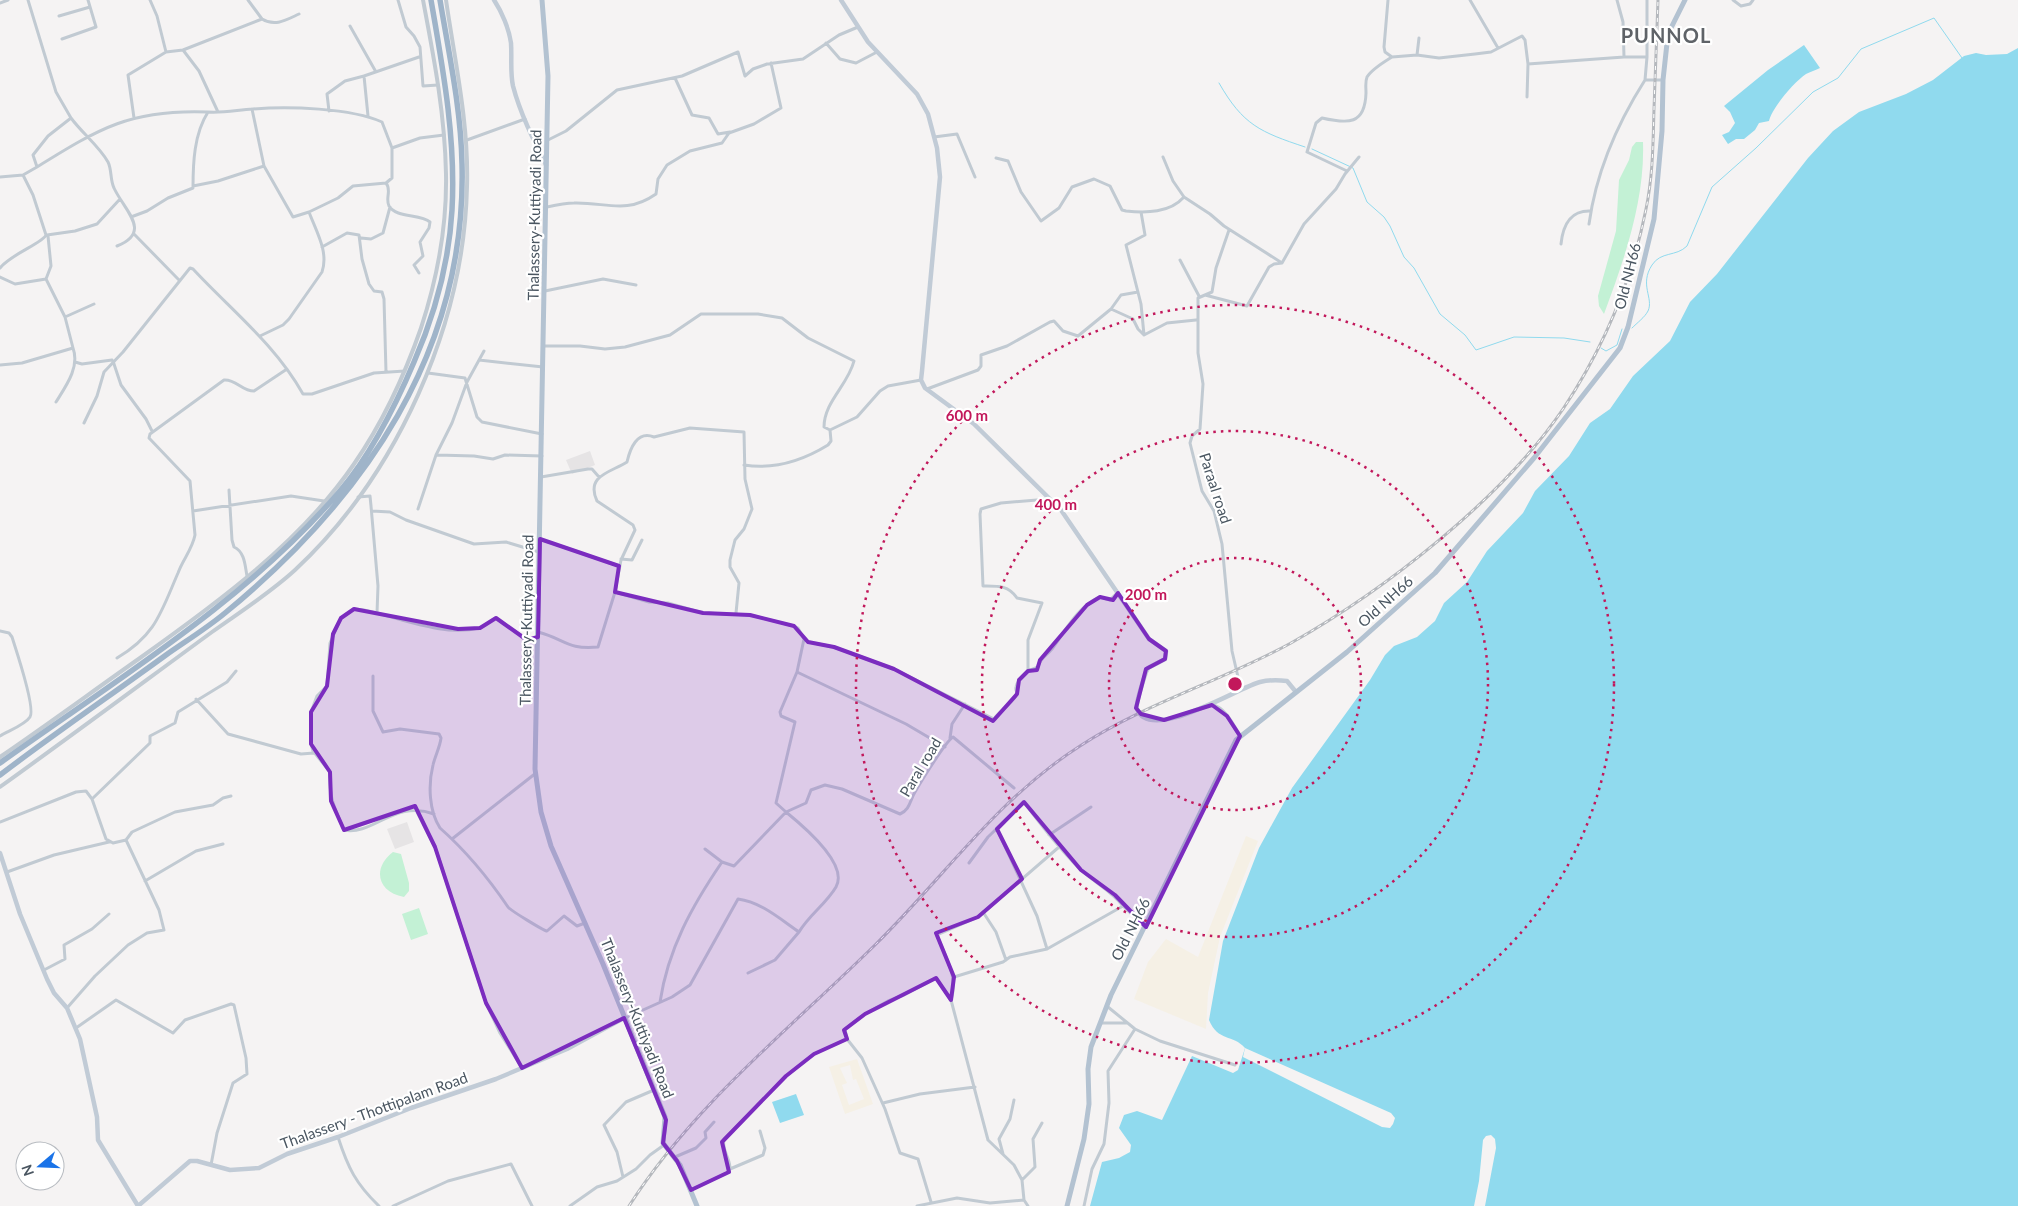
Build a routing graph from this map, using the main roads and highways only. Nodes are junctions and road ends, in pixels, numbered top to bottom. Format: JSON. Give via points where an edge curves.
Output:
{"nodes":[{"id":1,"x":431,"y":0,"type":"edge"},
{"id":2,"x":440,"y":0,"type":"edge"},
{"id":3,"x":494,"y":0,"type":"edge"},
{"id":4,"x":542,"y":0,"type":"edge"},
{"id":5,"x":841,"y":0,"type":"edge"},
{"id":6,"x":1685,"y":0,"type":"edge"},
{"id":7,"x":548,"y":169,"type":"junction"},
{"id":8,"x":1296,"y":692,"type":"junction"},
{"id":9,"x":0,"y":763,"type":"edge"},
{"id":10,"x":0,"y":775,"type":"edge"},
{"id":11,"x":0,"y":852,"type":"edge"},
{"id":12,"x":624,"y":1018,"type":"junction"},
{"id":13,"x":138,"y":1206,"type":"edge"},
{"id":14,"x":697,"y":1206,"type":"edge"},
{"id":15,"x":1067,"y":1206,"type":"edge"}],
"edges":[{"from":1,"to":9,"type":"highway","via":[[448,99],[452,209],[438,298],[394,410],[341,489],[264,566],[194,626]]},
{"from":2,"to":10,"type":"highway","via":[[459,121],[462,164],[460,219],[442,312],[432,345],[403,409],[373,458],[307,538],[268,575],[224,614]]},
{"from":3,"to":7,"type":"main road","via":[[511,42],[512,77],[525,119]]},
{"from":4,"to":7,"type":"main road","name":"Thalassery-Kuttiyadi Road","via":[[548,76]]},
{"from":5,"to":8,"type":"main road","via":[[877,52],[917,94],[928,114],[934,137],[940,177],[921,380],[927,389],[974,424],[1061,510],[1149,639],[1166,652],[1165,659],[1146,672],[1137,705],[1141,714],[1146,718],[1164,720],[1212,705],[1260,682],[1282,680],[1289,682]]},
{"from":6,"to":8,"type":"main road","name":"Old NH66","via":[[1668,34],[1654,219],[1620,348],[1456,552],[1354,645]]},
{"from":7,"to":12,"type":"main road","name":"Thalassery-Kuttiyadi Road","via":[[536,774],[541,812],[551,846]]},
{"from":8,"to":15,"type":"main road","name":"Old NH66","via":[[1236,740],[1111,995],[1091,1047],[1084,1139]]},
{"from":11,"to":13,"type":"main road","via":[[20,914],[44,970],[76,1028],[97,1117],[98,1140]]},
{"from":12,"to":13,"type":"main road","name":"Thalassery - Thottipalam Road","via":[[567,1049],[496,1079],[286,1154],[259,1168],[230,1170],[190,1161]]},
{"from":12,"to":14,"type":"main road","name":"Thalassery-Kuttiyadi Road","via":[[666,1120],[664,1145],[674,1157]]}]}
